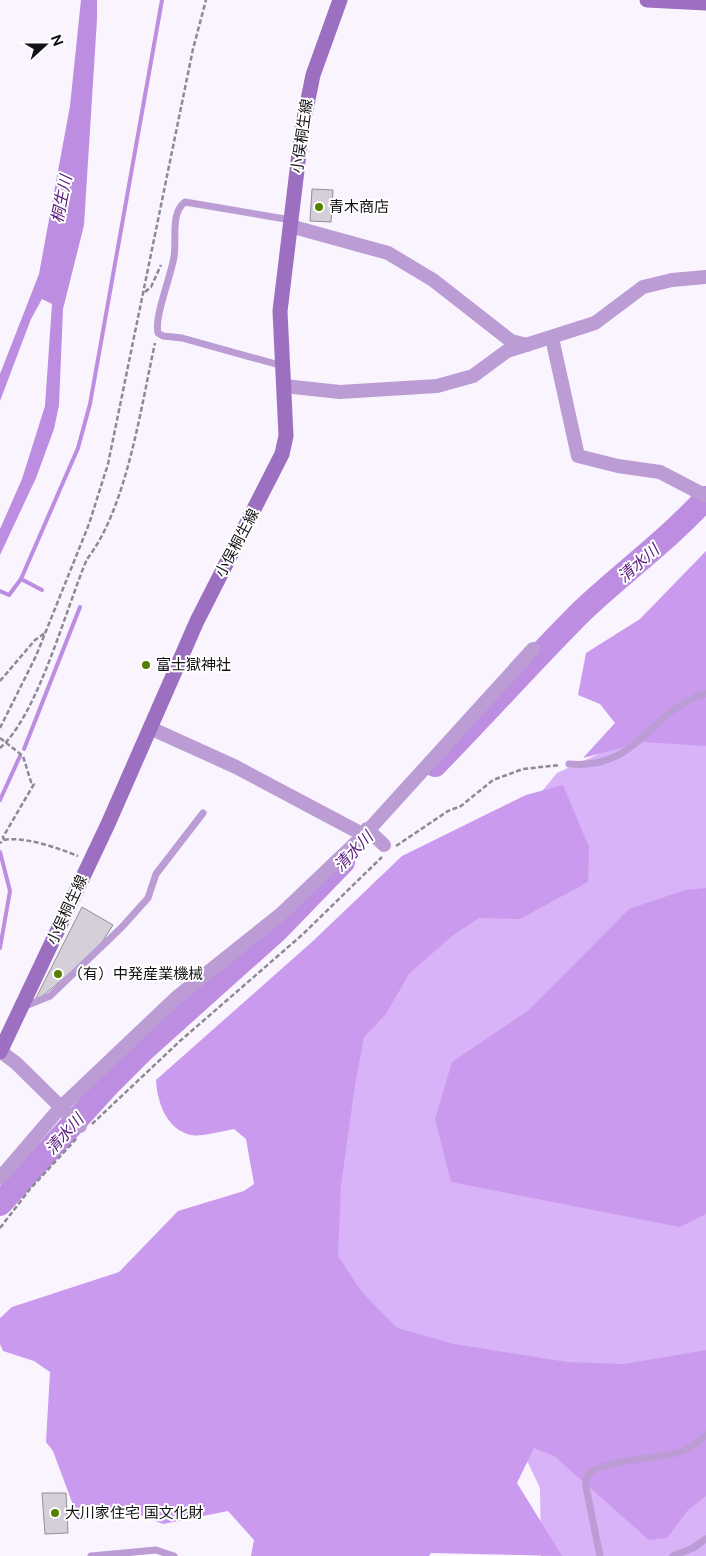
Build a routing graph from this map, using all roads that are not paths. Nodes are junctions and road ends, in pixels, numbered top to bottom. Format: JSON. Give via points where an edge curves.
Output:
{"nodes":[{"id":1,"x":340,"y":0,"type":"edge"},
{"id":2,"x":648,"y":0,"type":"edge"},
{"id":3,"x":706,"y":3,"type":"edge"},
{"id":4,"x":291,"y":223,"type":"junction"},
{"id":5,"x":706,"y":277,"type":"edge"},
{"id":6,"x":552,"y":338,"type":"junction"},
{"id":7,"x":528,"y":345,"type":"junction"},
{"id":8,"x":283,"y":366,"type":"junction"},
{"id":9,"x":284,"y":386,"type":"junction"},
{"id":10,"x":705,"y":496,"type":"edge"},
{"id":11,"x":533,"y":649,"type":"dead end"},
{"id":12,"x":706,"y":693,"type":"edge"},
{"id":13,"x":150,"y":728,"type":"junction"},
{"id":14,"x":569,"y":764,"type":"road end"},
{"id":15,"x":203,"y":813,"type":"dead end"},
{"id":16,"x":366,"y":832,"type":"junction"},
{"id":17,"x":387,"y":848,"type":"road end"},
{"id":18,"x":21,"y":1007,"type":"junction"},
{"id":19,"x":0,"y":1051,"type":"edge"},
{"id":20,"x":63,"y":1110,"type":"junction"},
{"id":21,"x":83,"y":1128,"type":"road end"},
{"id":22,"x":0,"y":1178,"type":"edge"},
{"id":23,"x":706,"y":1435,"type":"edge"},
{"id":24,"x":706,"y":1539,"type":"edge"},
{"id":25,"x":91,"y":1556,"type":"edge"},
{"id":26,"x":174,"y":1556,"type":"edge"},
{"id":27,"x":600,"y":1556,"type":"edge"},
{"id":28,"x":673,"y":1556,"type":"edge"}],
"edges":[{"from":1,"to":4,"type":"main road","name":"小俣桐生線","via":[[308,93]]},
{"from":2,"to":3,"type":"main road"},
{"from":4,"to":7,"type":"street","via":[[388,253],[433,280],[511,341]]},
{"from":4,"to":8,"type":"main road","name":"小俣桐生線","via":[[280,311]]},
{"from":4,"to":8,"type":"lane","via":[[185,202],[179,206],[174,222],[176,243],[172,267],[156,323],[158,333],[163,336],[182,338]]},
{"from":5,"to":6,"type":"street","via":[[643,287],[595,323]]},
{"from":6,"to":7,"type":"street"},
{"from":6,"to":10,"type":"street","via":[[578,456],[660,472]]},
{"from":7,"to":9,"type":"street","via":[[507,351],[473,376],[437,386],[340,392]]},
{"from":8,"to":9,"type":"main road","name":"小俣桐生線"},
{"from":9,"to":13,"type":"main road","name":"小俣桐生線","via":[[286,436],[282,454],[197,621]]},
{"from":11,"to":16,"type":"street"},
{"from":12,"to":14,"type":"lane","via":[[679,705],[642,740],[617,757],[591,766]]},
{"from":13,"to":16,"type":"street"},
{"from":13,"to":18,"type":"main road","name":"小俣桐生線"},
{"from":15,"to":18,"type":"lane","via":[[156,874],[148,898],[122,927],[50,996]]},
{"from":16,"to":17,"type":"street"},
{"from":16,"to":20,"type":"street","via":[[281,914],[177,998]]},
{"from":18,"to":19,"type":"main road","name":"小俣桐生線"},
{"from":19,"to":20,"type":"street"},
{"from":20,"to":21,"type":"street"},
{"from":20,"to":22,"type":"street"},
{"from":23,"to":27,"type":"lane","via":[[694,1446],[671,1455],[641,1457],[592,1470],[586,1477],[586,1487]]},
{"from":24,"to":28,"type":"lane"},
{"from":25,"to":26,"type":"lane","via":[[156,1550]]}]}
